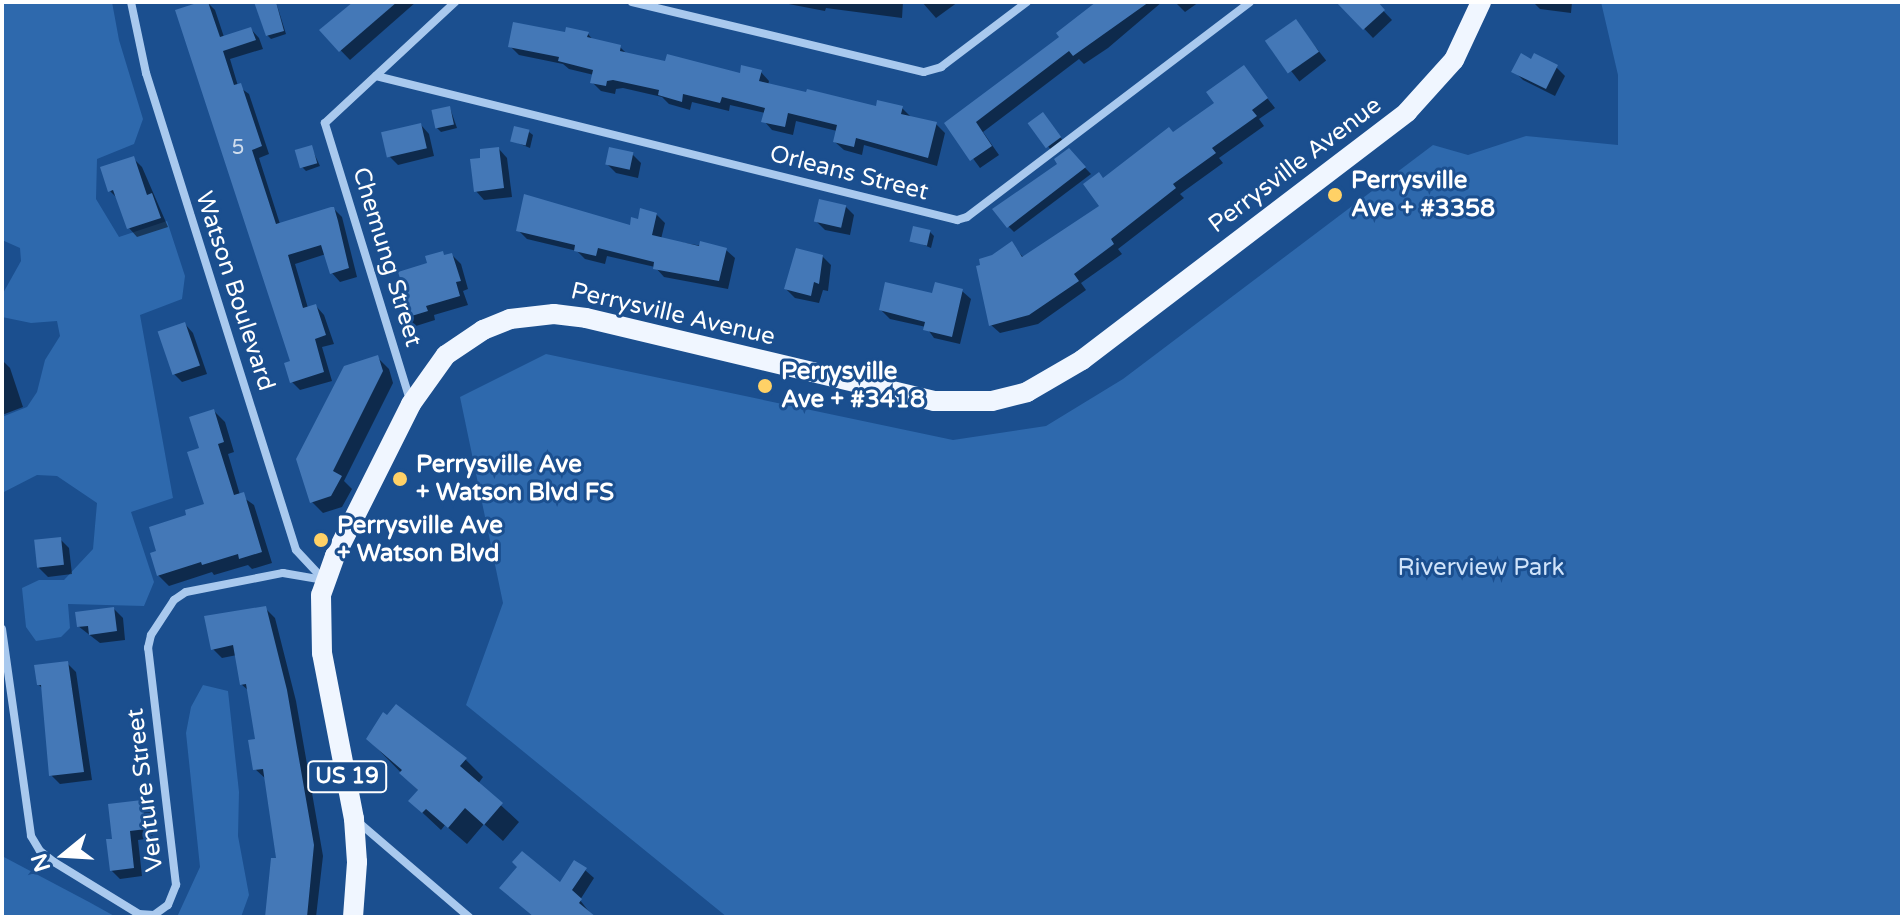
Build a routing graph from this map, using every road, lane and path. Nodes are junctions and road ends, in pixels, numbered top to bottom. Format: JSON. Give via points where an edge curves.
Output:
{"nodes":[{"id":1,"x":131,"y":2,"type":"edge"},
{"id":2,"x":455,"y":2,"type":"edge"},
{"id":3,"x":632,"y":2,"type":"edge"},
{"id":4,"x":1027,"y":2,"type":"edge"},
{"id":5,"x":1250,"y":2,"type":"edge"},
{"id":6,"x":1481,"y":2,"type":"edge"},
{"id":7,"x":376,"y":76,"type":"junction"},
{"id":8,"x":411,"y":404,"type":"junction"},
{"id":9,"x":325,"y":581,"type":"junction"},
{"id":10,"x":2,"y":629,"type":"edge"},
{"id":11,"x":354,"y":819,"type":"junction"},
{"id":12,"x":353,"y":917,"type":"edge"},
{"id":13,"x":469,"y":917,"type":"edge"}],
"edges":[{"from":1,"to":9,"type":"street","name":"Watson Boulevard","via":[[146,73],[294,545]]},
{"from":2,"to":7,"type":"street"},
{"from":3,"to":4,"type":"street","via":[[924,72],[941,67]]},
{"from":5,"to":7,"type":"street","name":"Orleans Street","via":[[957,220]]},
{"from":6,"to":8,"type":"main road","name":"Perrysville Avenue","number":"US 19","via":[[1454,60],[1407,112],[1082,360],[1027,392],[992,401],[934,401],[586,318],[540,314],[510,319],[457,346],[435,366]]},
{"from":7,"to":8,"type":"street","name":"Chemung Street","via":[[325,123]]},
{"from":8,"to":9,"type":"main road","name":"Perrysville Avenue","number":"US 19"},
{"from":9,"to":10,"type":"street","name":"Venture Street","via":[[283,573],[186,592],[174,600],[151,635],[148,648],[176,885],[168,905],[154,915],[139,914],[54,862],[31,836]]},
{"from":9,"to":11,"type":"main road","name":"Perrysville Avenue","number":"US 19","via":[[320,638]]},
{"from":11,"to":12,"type":"main road","name":"Perrysville Avenue","number":"US 19"},
{"from":11,"to":13,"type":"street"}]}
